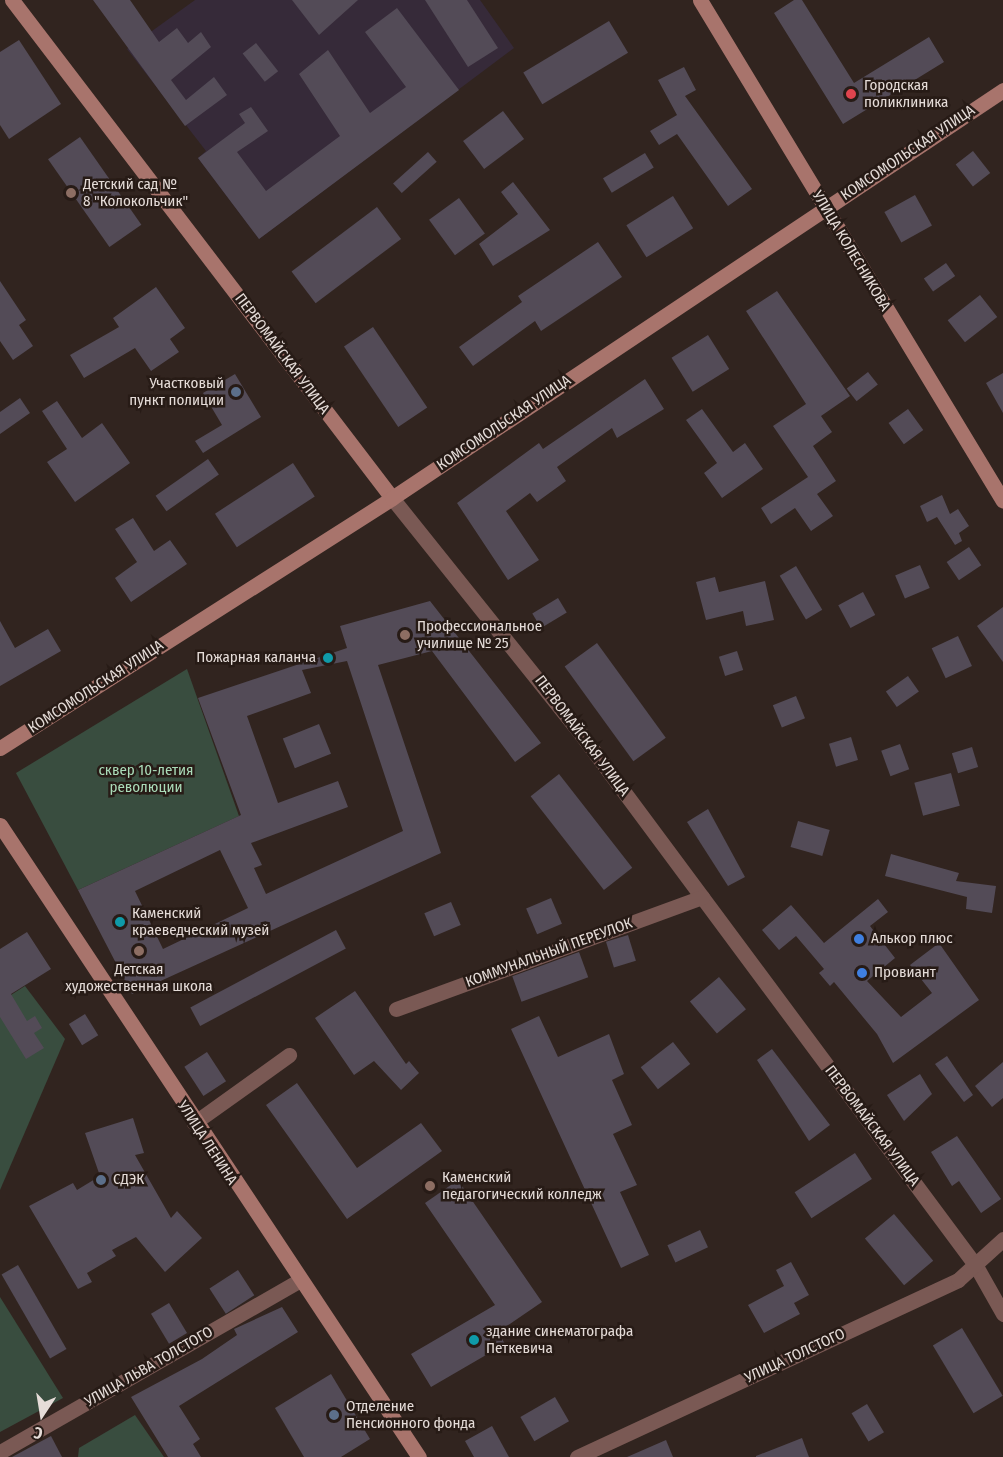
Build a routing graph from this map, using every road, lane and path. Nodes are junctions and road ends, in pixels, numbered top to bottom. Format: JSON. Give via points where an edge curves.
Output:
{"nodes":[{"id":1,"x":6,"y":0,"type":"edge"},
{"id":2,"x":12,"y":0,"type":"edge"},
{"id":3,"x":700,"y":0,"type":"edge"},
{"id":4,"x":0,"y":3,"type":"edge"},
{"id":5,"x":1003,"y":90,"type":"edge"},
{"id":6,"x":825,"y":208,"type":"junction"},
{"id":7,"x":392,"y":498,"type":"junction"},
{"id":8,"x":1003,"y":501,"type":"edge"},
{"id":9,"x":0,"y":748,"type":"edge"},
{"id":10,"x":0,"y":825,"type":"edge"},
{"id":11,"x":702,"y":897,"type":"junction"},
{"id":12,"x":396,"y":1009,"type":"dead end"},
{"id":13,"x":289,"y":1055,"type":"dead end"},
{"id":14,"x":194,"y":1123,"type":"junction"},
{"id":15,"x":1003,"y":1239,"type":"edge"},
{"id":16,"x":976,"y":1266,"type":"junction"},
{"id":17,"x":298,"y":1281,"type":"junction"},
{"id":18,"x":1003,"y":1314,"type":"edge"},
{"id":19,"x":0,"y":1452,"type":"edge"},
{"id":20,"x":419,"y":1457,"type":"edge"},
{"id":21,"x":577,"y":1457,"type":"edge"}],
"edges":[{"from":1,"to":4,"type":"street"},
{"from":2,"to":7,"type":"street","name":"ПЕРВОМАЙСКАЯ УЛИЦА"},
{"from":3,"to":6,"type":"street","name":"УЛИЦА КОЛЕСНИКОВА"},
{"from":5,"to":6,"type":"street","name":"КОМСОМОЛЬСКАЯ УЛИЦА"},
{"from":6,"to":7,"type":"street","name":"КОМСОМОЛЬСКАЯ УЛИЦА"},
{"from":6,"to":8,"type":"street","name":"УЛИЦА КОЛЕСНИКОВА"},
{"from":7,"to":9,"type":"street","name":"КОМСОМОЛЬСКАЯ УЛИЦА"},
{"from":7,"to":11,"type":"street","name":"ПЕРВОМАЙСКАЯ УЛИЦА","via":[[563,709]]},
{"from":10,"to":14,"type":"street","name":"УЛИЦА ЛЕНИНА"},
{"from":11,"to":12,"type":"street","name":"КОММУНАЛЬНЫЙ ПЕРЕУЛОК"},
{"from":11,"to":16,"type":"street","name":"ПЕРВОМАЙСКАЯ УЛИЦА"},
{"from":13,"to":14,"type":"street"},
{"from":14,"to":17,"type":"street","name":"УЛИЦА ЛЕНИНА"},
{"from":15,"to":16,"type":"street","name":"УЛИЦА ТОЛСТОГО"},
{"from":16,"to":18,"type":"street","name":"ПЕРВОМАЙСКАЯ УЛИЦА"},
{"from":16,"to":21,"type":"street","name":"УЛИЦА ТОЛСТОГО","via":[[958,1280]]},
{"from":17,"to":19,"type":"street","name":"УЛИЦА ЛЬВА ТОЛСТОГО"},
{"from":17,"to":20,"type":"street","name":"УЛИЦА ЛЕНИНА"}]}
